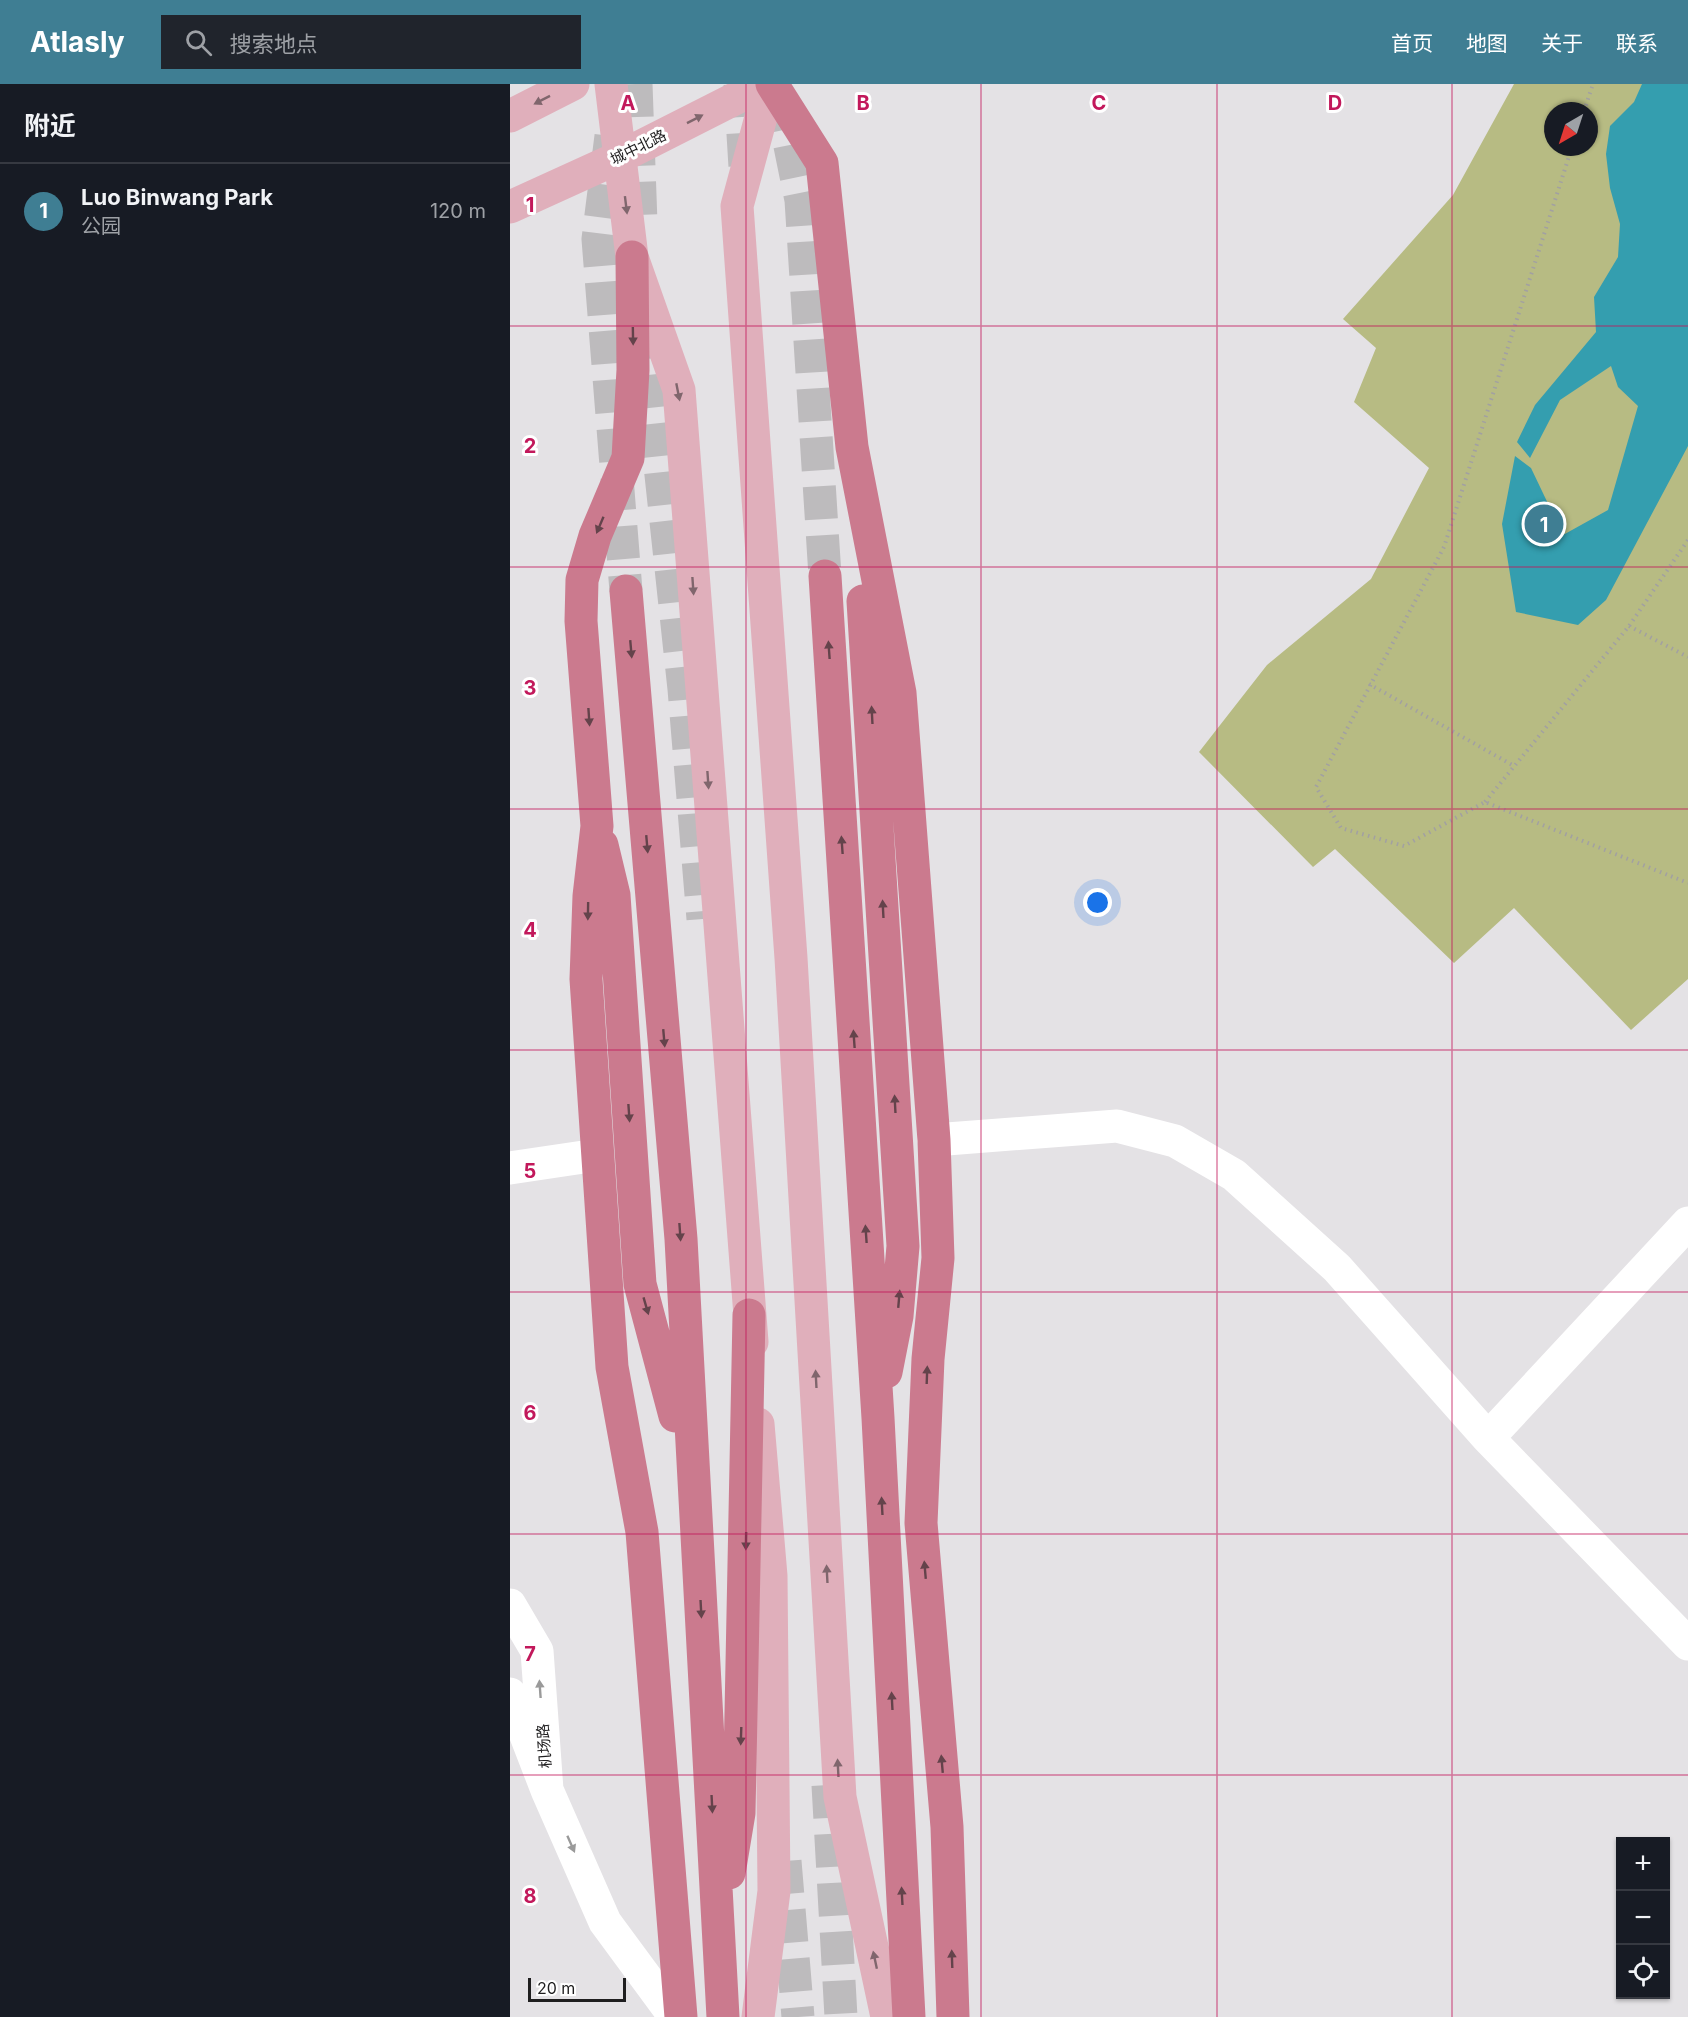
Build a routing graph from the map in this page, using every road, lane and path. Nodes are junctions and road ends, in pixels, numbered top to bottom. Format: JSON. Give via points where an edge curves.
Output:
{"nodes":[{"id":1,"x":573,"y":84,"type":"edge"},
{"id":2,"x":611,"y":84,"type":"edge"},
{"id":3,"x":764,"y":84,"type":"edge"},
{"id":4,"x":771,"y":84,"type":"edge"},
{"id":5,"x":1593,"y":84,"type":"edge"},
{"id":6,"x":1587,"y":102,"type":"edge"},
{"id":7,"x":510,"y":116,"type":"edge"},
{"id":8,"x":1569,"y":156,"type":"edge"},
{"id":9,"x":620,"y":157,"type":"junction"},
{"id":10,"x":510,"y":207,"type":"edge"},
{"id":11,"x":632,"y":256,"type":"junction"},
{"id":12,"x":852,"y":447,"type":"junction"},
{"id":13,"x":1688,"y":540,"type":"edge"},
{"id":14,"x":825,"y":576,"type":"tunnel mouth"},
{"id":15,"x":626,"y":591,"type":"tunnel mouth"},
{"id":16,"x":1629,"y":626,"type":"junction"},
{"id":17,"x":1688,"y":657,"type":"edge"},
{"id":18,"x":1369,"y":684,"type":"junction"},
{"id":19,"x":1514,"y":766,"type":"junction"},
{"id":20,"x":1485,"y":802,"type":"junction"},
{"id":21,"x":597,"y":826,"type":"junction"},
{"id":22,"x":1688,"y":883,"type":"edge"},
{"id":23,"x":934,"y":1140,"type":"junction"},
{"id":24,"x":597,"y":1155,"type":"junction"},
{"id":25,"x":510,"y":1168,"type":"edge"},
{"id":26,"x":1688,"y":1223,"type":"edge"},
{"id":27,"x":749,"y":1315,"type":"junction"},
{"id":28,"x":878,"y":1418,"type":"junction"},
{"id":29,"x":1488,"y":1438,"type":"junction"},
{"id":30,"x":696,"y":1521,"type":"junction"},
{"id":31,"x":510,"y":1605,"type":"edge"},
{"id":32,"x":1688,"y":1644,"type":"edge"},
{"id":33,"x":510,"y":1694,"type":"edge"},
{"id":34,"x":547,"y":1791,"type":"junction"},
{"id":35,"x":722,"y":1978,"type":"junction"},
{"id":36,"x":675,"y":2017,"type":"edge"},
{"id":37,"x":681,"y":2017,"type":"edge"},
{"id":38,"x":706,"y":2017,"type":"edge"},
{"id":39,"x":715,"y":2017,"type":"edge"},
{"id":40,"x":723,"y":2017,"type":"edge"},
{"id":41,"x":758,"y":2017,"type":"edge"},
{"id":42,"x":887,"y":2017,"type":"edge"},
{"id":43,"x":909,"y":2017,"type":"edge"},
{"id":44,"x":953,"y":2017,"type":"edge"}],
"edges":[{"from":1,"to":7,"type":"main road","one_way":true},
{"from":2,"to":9,"type":"main road"},
{"from":9,"to":3,"type":"main road","name":"城中北路","one_way":true},
{"from":4,"to":12,"type":"highway","via":[[822,163]]},
{"from":42,"to":4,"type":"main road","one_way":true,"via":[[840,1797],[791,958],[737,206]]},
{"from":5,"to":6,"type":"path"},
{"from":8,"to":18,"type":"path","via":[[1444,547]]},
{"from":9,"to":10,"type":"main road","name":"城中北路"},
{"from":9,"to":11,"type":"main road","one_way":true},
{"from":11,"to":21,"type":"highway","one_way":true,"via":[[633,370],[628,458],[595,537],[582,580],[581,621]]},
{"from":11,"to":27,"type":"main road","one_way":true,"via":[[679,390]]},
{"from":12,"to":23,"type":"highway","via":[[900,693]]},
{"from":28,"to":12,"type":"highway","one_way":true,"via":[[897,1316],[903,1246]]},
{"from":13,"to":16,"type":"path"},
{"from":28,"to":14,"type":"highway","one_way":true},
{"from":15,"to":30,"type":"highway","one_way":true,"via":[[681,1239]]},
{"from":16,"to":17,"type":"path"},
{"from":16,"to":19,"type":"path"},
{"from":18,"to":19,"type":"path"},
{"from":18,"to":20,"type":"path","via":[[1316,787],[1341,828],[1404,846]]},
{"from":19,"to":20,"type":"path"},
{"from":20,"to":22,"type":"path"},
{"from":21,"to":24,"type":"highway","one_way":true,"via":[[586,979]]},
{"from":21,"to":30,"type":"highway","one_way":true,"via":[[614,895],[640,1284],[666,1378]]},
{"from":23,"to":29,"type":"street","via":[[1117,1126],[1175,1140],[1234,1175],[1337,1268]]},
{"from":44,"to":23,"type":"highway","one_way":true,"via":[[947,1827],[921,1524],[928,1359],[938,1258]]},
{"from":24,"to":25,"type":"street"},
{"from":24,"to":37,"type":"highway","via":[[612,1367],[642,1532]]},
{"from":26,"to":29,"type":"street"},
{"from":27,"to":38,"type":"highway","one_way":true,"via":[[739,1813]]},
{"from":27,"to":41,"type":"main road","via":[[772,1587],[774,1891]]},
{"from":43,"to":28,"type":"highway","one_way":true},
{"from":29,"to":32,"type":"street"},
{"from":30,"to":35,"type":"highway","one_way":true},
{"from":34,"to":31,"type":"street","name":"机场路","one_way":true,"via":[[537,1651]]},
{"from":33,"to":34,"type":"street","name":"机场路"},
{"from":34,"to":36,"type":"street","one_way":true,"via":[[605,1922]]},
{"from":35,"to":39,"type":"highway"},
{"from":35,"to":40,"type":"highway"}]}
